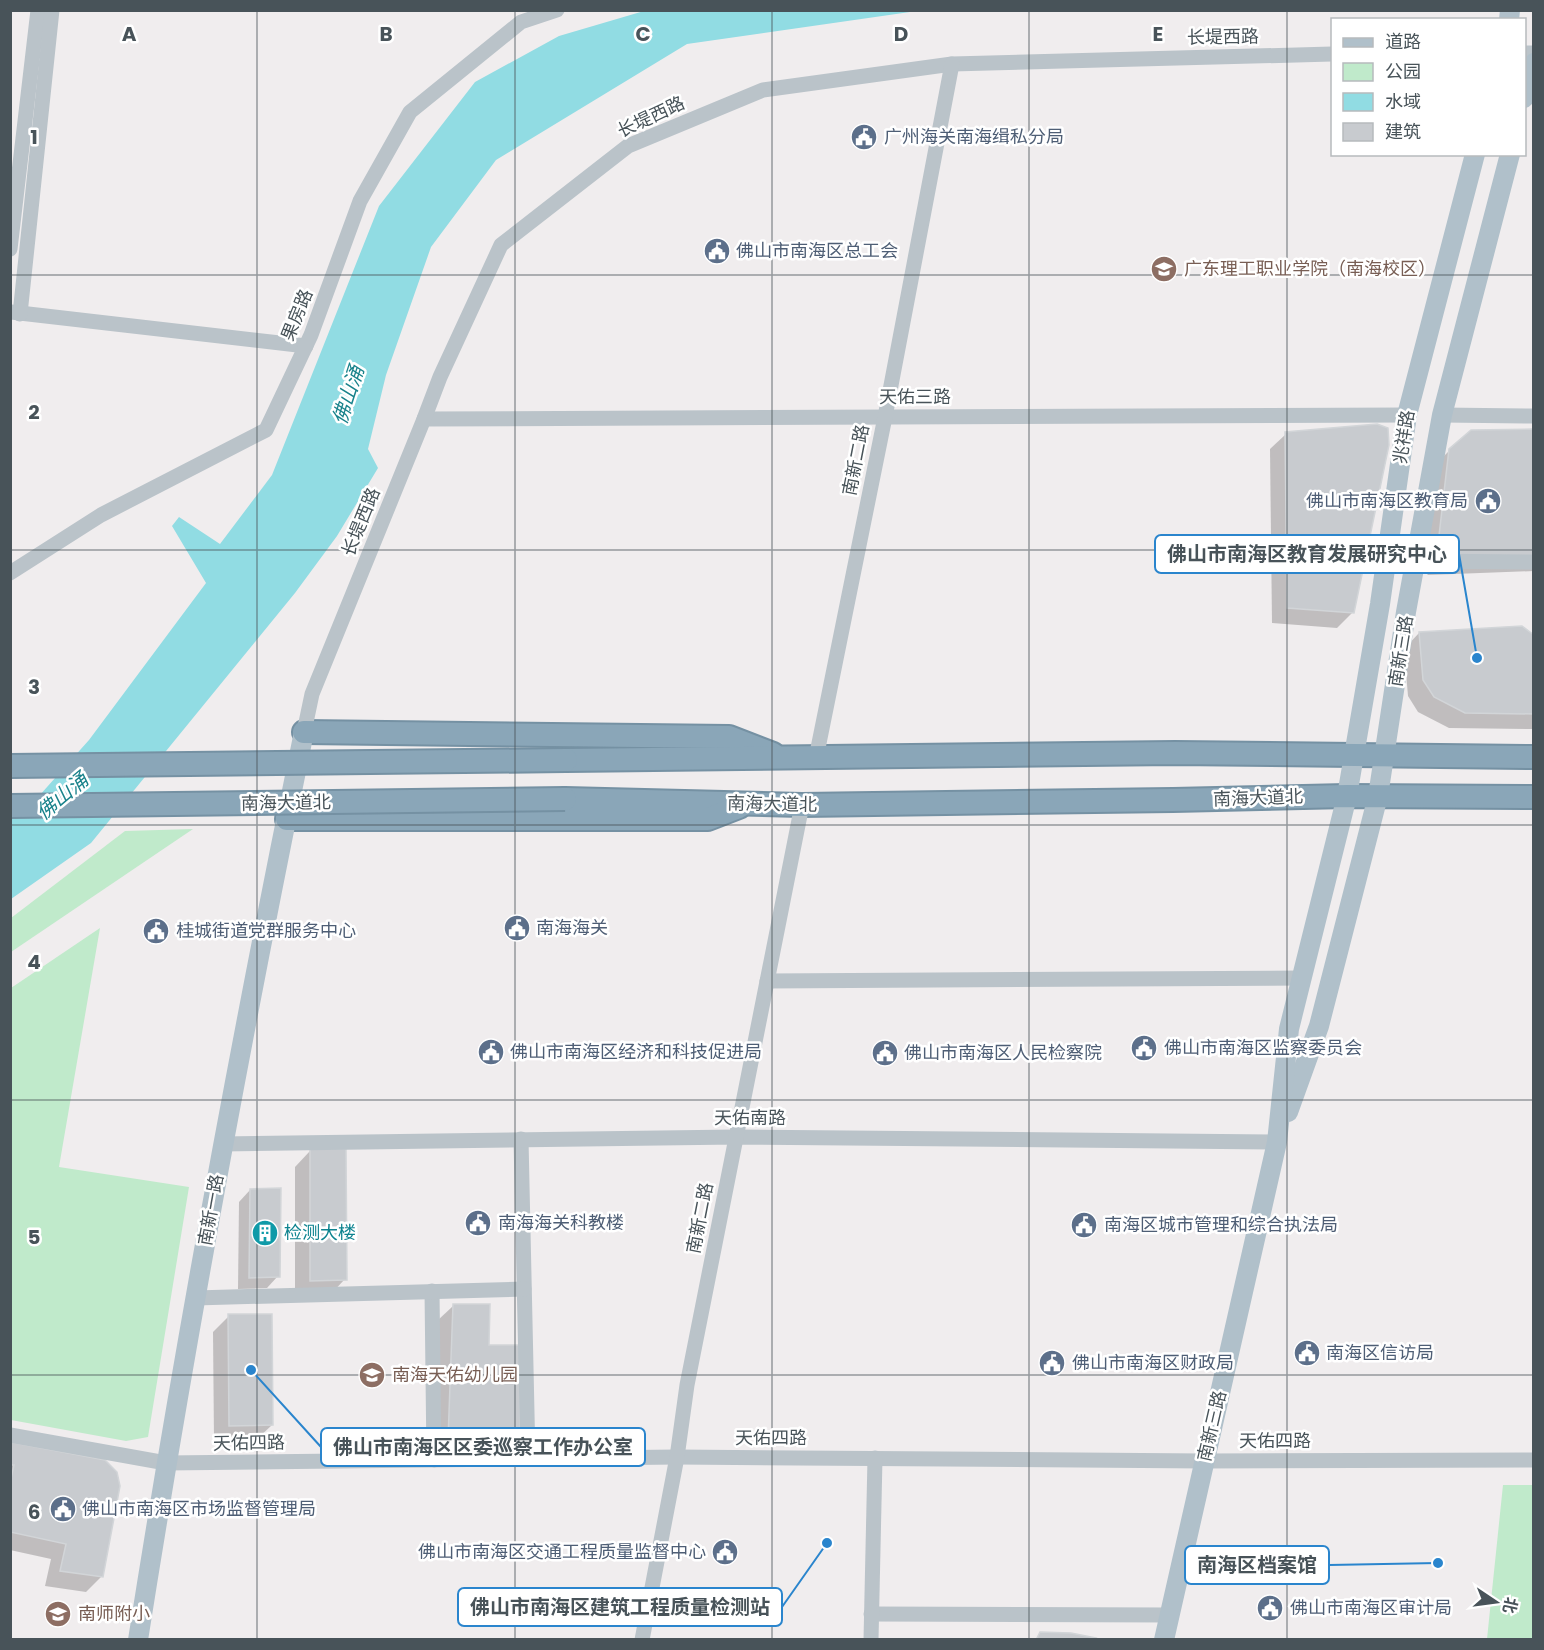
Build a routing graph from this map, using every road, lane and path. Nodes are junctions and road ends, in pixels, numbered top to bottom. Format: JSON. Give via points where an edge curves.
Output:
{"nodes":[{"id":1,"x":38,"y":10,"type":"edge"},
{"id":2,"x":52,"y":10,"type":"edge"},
{"id":3,"x":557,"y":10,"type":"edge"},
{"id":4,"x":1331,"y":54,"type":"edge"},
{"id":5,"x":1533,"y":63,"type":"edge"},
{"id":6,"x":952,"y":64,"type":"junction"},
{"id":7,"x":1526,"y":90,"type":"edge"},
{"id":8,"x":1474,"y":156,"type":"edge"},
{"id":9,"x":1509,"y":156,"type":"edge"},
{"id":10,"x":10,"y":249,"type":"edge"},
{"id":11,"x":15,"y":313,"type":"edge"},
{"id":12,"x":306,"y":346,"type":"junction"},
{"id":13,"x":1407,"y":415,"type":"junction"},
{"id":14,"x":1442,"y":415,"type":"junction"},
{"id":15,"x":1533,"y":416,"type":"edge"},
{"id":16,"x":885,"y":417,"type":"junction"},
{"id":17,"x":424,"y":419,"type":"junction"},
{"id":18,"x":1416,"y":561,"type":"junction"},
{"id":19,"x":1533,"y":562,"type":"edge"},
{"id":20,"x":10,"y":573,"type":"edge"},
{"id":21,"x":304,"y":732,"type":"junction"},
{"id":22,"x":1354,"y":756,"type":"junction"},
{"id":23,"x":1384,"y":756,"type":"junction"},
{"id":24,"x":816,"y":758,"type":"junction"},
{"id":25,"x":1533,"y":758,"type":"edge"},
{"id":26,"x":786,"y":759,"type":"junction"},
{"id":27,"x":10,"y":766,"type":"edge"},
{"id":28,"x":1347,"y":796,"type":"junction"},
{"id":29,"x":1378,"y":796,"type":"junction"},
{"id":30,"x":1533,"y":797,"type":"edge"},
{"id":31,"x":747,"y":804,"type":"junction"},
{"id":32,"x":802,"y":805,"type":"junction"},
{"id":33,"x":10,"y":807,"type":"edge"},
{"id":34,"x":287,"y":819,"type":"junction"},
{"id":35,"x":1303,"y":978,"type":"junction"},
{"id":36,"x":767,"y":981,"type":"junction"},
{"id":37,"x":736,"y":1137,"type":"junction"},
{"id":38,"x":521,"y":1139,"type":"junction"},
{"id":39,"x":1277,"y":1142,"type":"junction"},
{"id":40,"x":222,"y":1144,"type":"junction"},
{"id":41,"x":524,"y":1289,"type":"junction"},
{"id":42,"x":432,"y":1291,"type":"junction"},
{"id":43,"x":195,"y":1298,"type":"junction"},
{"id":44,"x":10,"y":1436,"type":"edge"},
{"id":45,"x":677,"y":1457,"type":"junction"},
{"id":46,"x":875,"y":1458,"type":"junction"},
{"id":47,"x":528,"y":1459,"type":"junction"},
{"id":48,"x":434,"y":1460,"type":"junction"},
{"id":49,"x":1533,"y":1460,"type":"edge"},
{"id":50,"x":1204,"y":1461,"type":"junction"},
{"id":51,"x":166,"y":1463,"type":"junction"},
{"id":52,"x":871,"y":1614,"type":"junction"},
{"id":53,"x":1169,"y":1615,"type":"junction"},
{"id":54,"x":138,"y":1640,"type":"edge"},
{"id":55,"x":642,"y":1640,"type":"edge"},
{"id":56,"x":871,"y":1640,"type":"edge"},
{"id":57,"x":1164,"y":1640,"type":"edge"}],
"edges":[{"from":1,"to":10,"type":"street"},
{"from":2,"to":11,"type":"street"},
{"from":3,"to":12,"type":"street","name":"果房路","via":[[521,22],[410,112],[360,201]]},
{"from":4,"to":6,"type":"street","name":"长堤西路"},
{"from":5,"to":7,"type":"main road"},
{"from":6,"to":16,"type":"street","name":"南新二路"},
{"from":6,"to":17,"type":"street","name":"长堤西路","via":[[763,90],[628,146],[501,245]]},
{"from":8,"to":13,"type":"main road","name":"兆祥路"},
{"from":9,"to":14,"type":"main road","name":"南新三路"},
{"from":11,"to":12,"type":"street"},
{"from":12,"to":20,"type":"street","name":"果房路","via":[[266,430],[101,515]]},
{"from":13,"to":16,"type":"street","name":"天佑三路"},
{"from":13,"to":22,"type":"main road","name":"兆祥路"},
{"from":14,"to":15,"type":"street"},
{"from":14,"to":18,"type":"main road","name":"南新三路"},
{"from":16,"to":17,"type":"street","name":"天佑三路"},
{"from":16,"to":24,"type":"street","name":"南新二路"},
{"from":17,"to":21,"type":"street","name":"长堤西路","via":[[312,694]]},
{"from":18,"to":19,"type":"street"},
{"from":18,"to":23,"type":"main road","name":"南新三路"},
{"from":21,"to":26,"type":"highway","via":[[729,737]]},
{"from":21,"to":34,"type":"main road","name":"南新一路"},
{"from":22,"to":23,"type":"highway"},
{"from":22,"to":24,"type":"highway","via":[[1175,753]]},
{"from":22,"to":28,"type":"main road","name":"兆祥路"},
{"from":23,"to":25,"type":"highway"},
{"from":23,"to":29,"type":"main road","name":"南新三路"},
{"from":24,"to":26,"type":"highway"},
{"from":26,"to":27,"type":"highway","bridge":true},
{"from":28,"to":29,"type":"highway","name":"南海大道北"},
{"from":28,"to":32,"type":"highway","name":"南海大道北"},
{"from":28,"to":35,"type":"main road","name":"南新三路"},
{"from":29,"to":30,"type":"highway","name":"南海大道北"},
{"from":29,"to":39,"type":"main road","name":"南新三路","via":[[1319,1026]]},
{"from":31,"to":32,"type":"highway","name":"南海大道北"},
{"from":31,"to":33,"type":"highway","name":"南海大道北","bridge":true,"via":[[565,799]]},
{"from":31,"to":34,"type":"highway","via":[[708,819]]},
{"from":32,"to":36,"type":"street","name":"南新二路"},
{"from":34,"to":40,"type":"main road","name":"南新一路"},
{"from":35,"to":36,"type":"street"},
{"from":35,"to":39,"type":"main road","name":"南新三路","via":[[1289,1029]]},
{"from":36,"to":37,"type":"street","name":"南新二路"},
{"from":37,"to":38,"type":"street","name":"天佑南路"},
{"from":37,"to":39,"type":"street","name":"天佑南路"},
{"from":37,"to":45,"type":"street","name":"南新二路","via":[[687,1385]]},
{"from":38,"to":40,"type":"street","name":"天佑南路"},
{"from":38,"to":41,"type":"street"},
{"from":39,"to":50,"type":"main road","name":"南新三路"},
{"from":40,"to":43,"type":"main road","name":"南新一路"},
{"from":41,"to":42,"type":"street"},
{"from":41,"to":47,"type":"street"},
{"from":42,"to":43,"type":"street"},
{"from":42,"to":48,"type":"street"},
{"from":43,"to":51,"type":"main road","name":"南新一路"},
{"from":44,"to":51,"type":"street","name":"天佑四路"},
{"from":45,"to":46,"type":"street","name":"天佑四路"},
{"from":45,"to":47,"type":"street","name":"天佑四路"},
{"from":45,"to":55,"type":"street","name":"南新二路"},
{"from":46,"to":50,"type":"street","name":"天佑四路"},
{"from":46,"to":52,"type":"street"},
{"from":47,"to":48,"type":"street","name":"天佑四路"},
{"from":48,"to":51,"type":"street","name":"天佑四路"},
{"from":49,"to":50,"type":"street","name":"天佑四路"},
{"from":50,"to":53,"type":"main road","name":"南新三路"},
{"from":51,"to":54,"type":"main road","name":"南新一路"},
{"from":52,"to":53,"type":"street"},
{"from":52,"to":56,"type":"street"},
{"from":53,"to":57,"type":"main road","name":"南新三路"}]}
